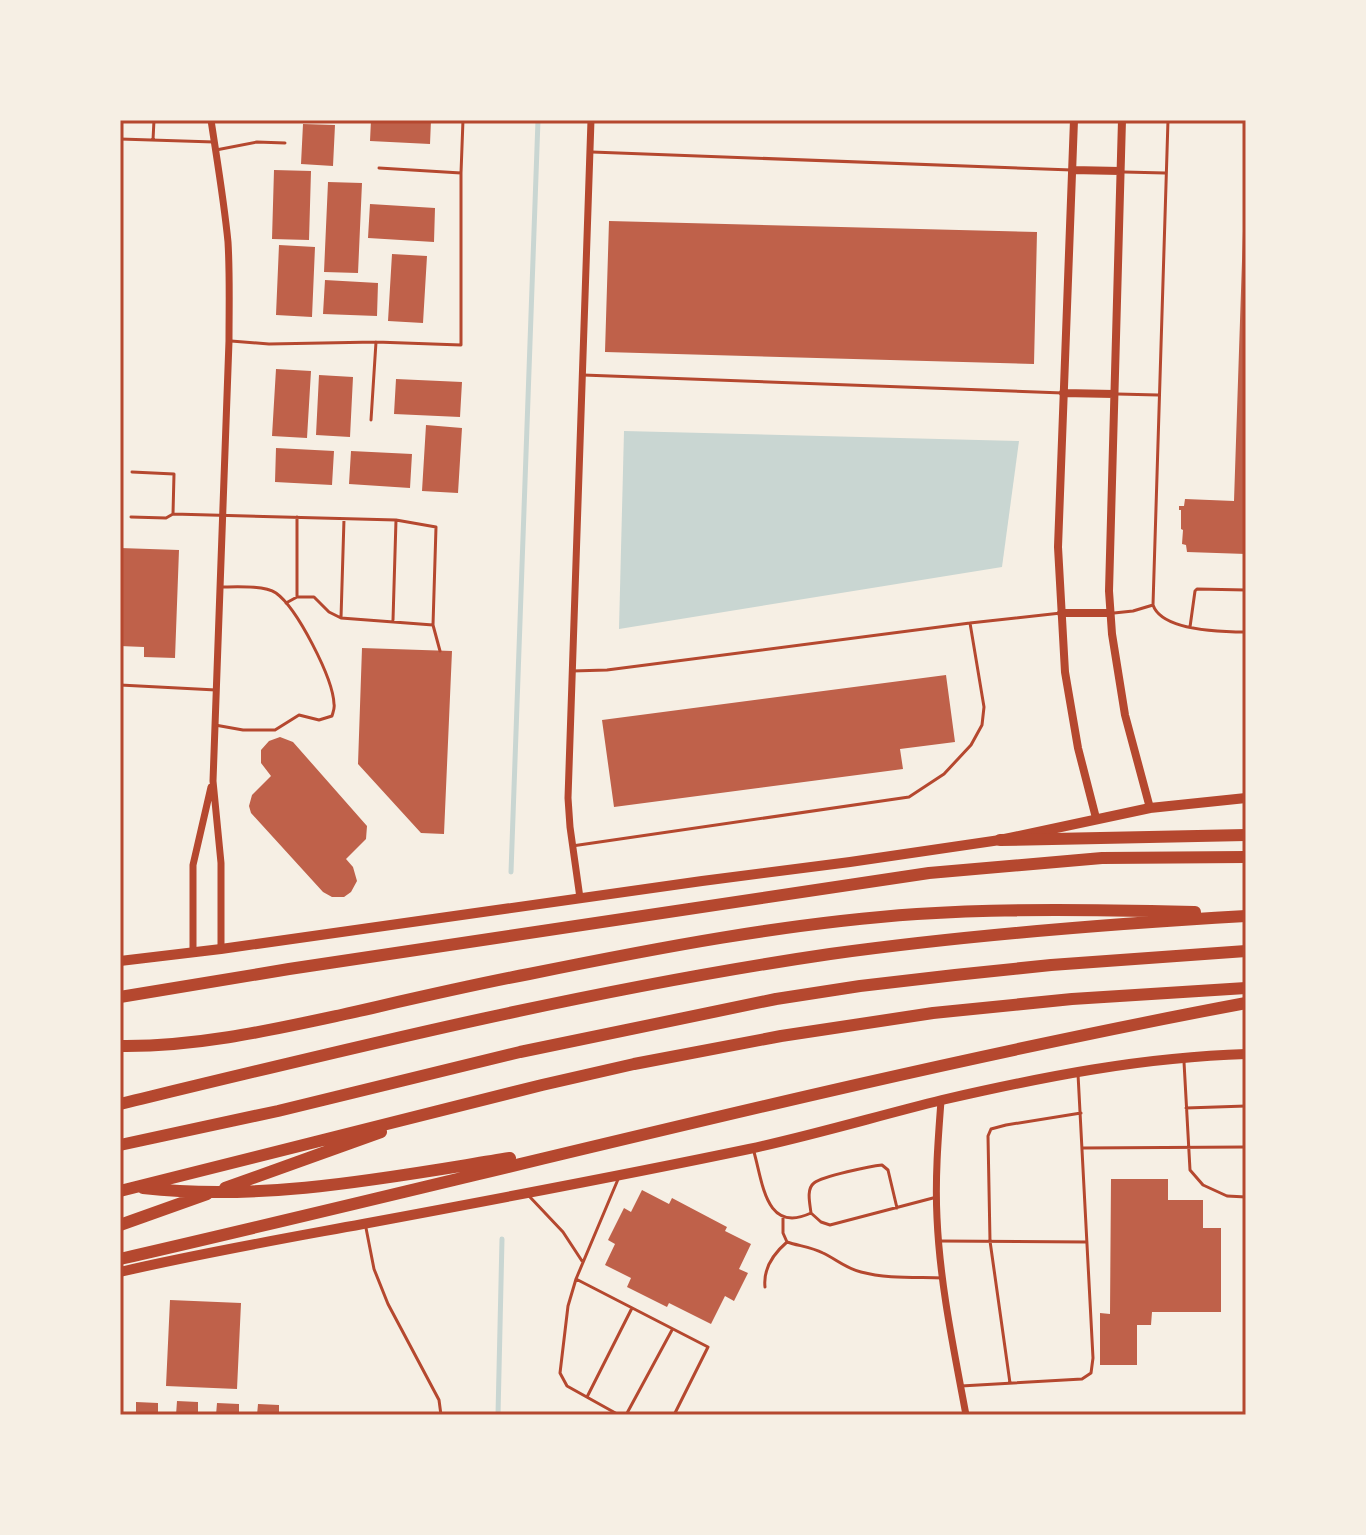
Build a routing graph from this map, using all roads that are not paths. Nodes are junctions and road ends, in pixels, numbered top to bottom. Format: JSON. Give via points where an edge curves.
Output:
{"nodes":[{"id":1,"x":154,"y":120,"type":"edge"},
{"id":2,"x":211,"y":120,"type":"edge"},
{"id":3,"x":463,"y":120,"type":"edge"},
{"id":4,"x":591,"y":120,"type":"edge"},
{"id":5,"x":1074,"y":120,"type":"edge"},
{"id":6,"x":1122,"y":120,"type":"edge"},
{"id":7,"x":1168,"y":120,"type":"edge"},
{"id":8,"x":120,"y":139,"type":"edge"},
{"id":9,"x":153,"y":140,"type":"junction"},
{"id":10,"x":285,"y":143,"type":"dead end"},
{"id":11,"x":215,"y":146,"type":"junction"},
{"id":12,"x":590,"y":152,"type":"junction"},
{"id":13,"x":379,"y":168,"type":"dead end"},
{"id":14,"x":1072,"y":170,"type":"junction"},
{"id":15,"x":1120,"y":171,"type":"junction"},
{"id":16,"x":461,"y":173,"type":"junction"},
{"id":17,"x":1166,"y":173,"type":"junction"},
{"id":18,"x":229,"y":341,"type":"junction"},
{"id":19,"x":376,"y":342,"type":"junction"},
{"id":20,"x":582,"y":375,"type":"junction"},
{"id":21,"x":1063,"y":393,"type":"junction"},
{"id":22,"x":1114,"y":394,"type":"junction"},
{"id":23,"x":1159,"y":395,"type":"junction"},
{"id":24,"x":371,"y":420,"type":"dead end"},
{"id":25,"x":132,"y":472,"type":"dead end"},
{"id":26,"x":173,"y":514,"type":"junction"},
{"id":27,"x":223,"y":515,"type":"junction"},
{"id":28,"x":131,"y":517,"type":"dead end"},
{"id":29,"x":297,"y":517,"type":"junction"},
{"id":30,"x":344,"y":519,"type":"junction"},
{"id":31,"x":396,"y":520,"type":"junction"},
{"id":32,"x":220,"y":587,"type":"junction"},
{"id":33,"x":1246,"y":590,"type":"edge"},
{"id":34,"x":297,"y":597,"type":"junction"},
{"id":35,"x":286,"y":603,"type":"junction"},
{"id":36,"x":1153,"y":605,"type":"junction"},
{"id":37,"x":1061,"y":613,"type":"junction"},
{"id":38,"x":1110,"y":613,"type":"junction"},
{"id":39,"x":341,"y":618,"type":"junction"},
{"id":40,"x":393,"y":622,"type":"junction"},
{"id":41,"x":970,"y":623,"type":"junction"},
{"id":42,"x":433,"y":625,"type":"junction"},
{"id":43,"x":1190,"y":627,"type":"junction"},
{"id":44,"x":1246,"y":632,"type":"edge"},
{"id":45,"x":440,"y":651,"type":"dead end"},
{"id":46,"x":572,"y":671,"type":"junction"},
{"id":47,"x":120,"y":685,"type":"edge"},
{"id":48,"x":216,"y":690,"type":"junction"},
{"id":49,"x":215,"y":725,"type":"junction"},
{"id":50,"x":213,"y":781,"type":"junction"},
{"id":51,"x":1246,"y":798,"type":"edge"},
{"id":52,"x":1150,"y":808,"type":"junction"},
{"id":53,"x":1096,"y":818,"type":"junction"},
{"id":54,"x":1246,"y":835,"type":"edge"},
{"id":55,"x":1000,"y":840,"type":"junction"},
{"id":56,"x":572,"y":846,"type":"junction"},
{"id":57,"x":1246,"y":857,"type":"edge"},
{"id":58,"x":580,"y":898,"type":"junction"},
{"id":59,"x":1246,"y":914,"type":"edge"},
{"id":60,"x":221,"y":949,"type":"junction"},
{"id":61,"x":1246,"y":951,"type":"edge"},
{"id":62,"x":193,"y":952,"type":"junction"},
{"id":63,"x":120,"y":961,"type":"edge"},
{"id":64,"x":1246,"y":988,"type":"edge"},
{"id":65,"x":120,"y":997,"type":"edge"},
{"id":66,"x":1246,"y":1003,"type":"edge"},
{"id":67,"x":120,"y":1046,"type":"edge"},
{"id":68,"x":1246,"y":1054,"type":"edge"},
{"id":69,"x":1184,"y":1058,"type":"junction"},
{"id":70,"x":1078,"y":1072,"type":"junction"},
{"id":71,"x":941,"y":1101,"type":"junction"},
{"id":72,"x":120,"y":1104,"type":"edge"},
{"id":73,"x":1246,"y":1106,"type":"edge"},
{"id":74,"x":451,"y":1107,"type":"junction"},
{"id":75,"x":1186,"y":1108,"type":"junction"},
{"id":76,"x":1081,"y":1113,"type":"junction"},
{"id":77,"x":604,"y":1143,"type":"junction"},
{"id":78,"x":120,"y":1145,"type":"edge"},
{"id":79,"x":1189,"y":1146,"type":"junction"},
{"id":80,"x":1246,"y":1147,"type":"edge"},
{"id":81,"x":753,"y":1148,"type":"junction"},
{"id":82,"x":1083,"y":1148,"type":"junction"},
{"id":83,"x":620,"y":1175,"type":"junction"},
{"id":84,"x":120,"y":1188,"type":"edge"},
{"id":85,"x":527,"y":1193,"type":"junction"},
{"id":86,"x":937,"y":1197,"type":"junction"},
{"id":87,"x":1246,"y":1197,"type":"edge"},
{"id":88,"x":897,"y":1208,"type":"junction"},
{"id":89,"x":811,"y":1213,"type":"junction"},
{"id":90,"x":783,"y":1218,"type":"junction"},
{"id":91,"x":365,"y":1224,"type":"junction"},
{"id":92,"x":120,"y":1225,"type":"edge"},
{"id":93,"x":939,"y":1241,"type":"junction"},
{"id":94,"x":990,"y":1241,"type":"junction"},
{"id":95,"x":787,"y":1242,"type":"junction"},
{"id":96,"x":1087,"y":1242,"type":"junction"},
{"id":97,"x":120,"y":1259,"type":"edge"},
{"id":98,"x":582,"y":1261,"type":"junction"},
{"id":99,"x":120,"y":1272,"type":"edge"},
{"id":100,"x":943,"y":1278,"type":"junction"},
{"id":101,"x":576,"y":1279,"type":"junction"},
{"id":102,"x":765,"y":1287,"type":"dead end"},
{"id":103,"x":632,"y":1308,"type":"junction"},
{"id":104,"x":673,"y":1329,"type":"junction"},
{"id":105,"x":1010,"y":1383,"type":"junction"},
{"id":106,"x":961,"y":1386,"type":"junction"},
{"id":107,"x":587,"y":1397,"type":"junction"},
{"id":108,"x":1246,"y":1414,"type":"edge"},
{"id":109,"x":441,"y":1415,"type":"edge"},
{"id":110,"x":619,"y":1415,"type":"edge"},
{"id":111,"x":626,"y":1415,"type":"edge"},
{"id":112,"x":674,"y":1415,"type":"edge"},
{"id":113,"x":966,"y":1415,"type":"edge"},
{"id":114,"x":1190,"y":1415,"type":"edge"}],
"edges":[{"from":1,"to":9,"type":"lane"},
{"from":2,"to":11,"type":"street"},
{"from":3,"to":16,"type":"lane"},
{"from":4,"to":12,"type":"street"},
{"from":5,"to":14,"type":"street"},
{"from":6,"to":15,"type":"street"},
{"from":7,"to":17,"type":"lane"},
{"from":8,"to":9,"type":"lane"},
{"from":9,"to":11,"type":"lane"},
{"from":10,"to":11,"type":"lane"},
{"from":11,"to":18,"type":"street","via":[[228,244]]},
{"from":12,"to":14,"type":"lane"},
{"from":12,"to":20,"type":"street"},
{"from":13,"to":16,"type":"lane"},
{"from":14,"to":15,"type":"street"},
{"from":14,"to":21,"type":"street"},
{"from":15,"to":17,"type":"lane"},
{"from":15,"to":22,"type":"street"},
{"from":16,"to":19,"type":"lane","via":[[461,345]]},
{"from":17,"to":23,"type":"lane"},
{"from":18,"to":19,"type":"lane"},
{"from":18,"to":27,"type":"street"},
{"from":19,"to":24,"type":"lane"},
{"from":20,"to":21,"type":"lane"},
{"from":20,"to":46,"type":"street"},
{"from":21,"to":22,"type":"street"},
{"from":21,"to":37,"type":"street"},
{"from":22,"to":23,"type":"lane"},
{"from":22,"to":38,"type":"street"},
{"from":23,"to":36,"type":"lane"},
{"from":25,"to":26,"type":"lane","via":[[174,474]]},
{"from":26,"to":27,"type":"lane"},
{"from":26,"to":28,"type":"lane"},
{"from":27,"to":29,"type":"lane"},
{"from":27,"to":32,"type":"street"},
{"from":29,"to":30,"type":"lane"},
{"from":29,"to":34,"type":"lane"},
{"from":30,"to":31,"type":"lane"},
{"from":30,"to":39,"type":"lane"},
{"from":31,"to":40,"type":"lane"},
{"from":31,"to":42,"type":"lane","via":[[436,527]]},
{"from":32,"to":35,"type":"lane","via":[[274,591]]},
{"from":32,"to":48,"type":"street"},
{"from":33,"to":43,"type":"lane","via":[[1197,589]]},
{"from":34,"to":35,"type":"lane"},
{"from":34,"to":39,"type":"lane","via":[[314,597]]},
{"from":35,"to":49,"type":"lane","via":[[310,636],[325,671],[332,716],[319,720],[299,715],[275,730]]},
{"from":36,"to":38,"type":"lane"},
{"from":36,"to":43,"type":"lane","via":[[1161,618]]},
{"from":37,"to":38,"type":"street"},
{"from":37,"to":41,"type":"lane"},
{"from":37,"to":53,"type":"street","via":[[1065,672]]},
{"from":38,"to":52,"type":"street","via":[[1125,715]]},
{"from":39,"to":40,"type":"lane"},
{"from":40,"to":42,"type":"lane"},
{"from":41,"to":46,"type":"lane"},
{"from":41,"to":56,"type":"lane","via":[[984,707],[982,725],[944,774],[909,797]]},
{"from":42,"to":45,"type":"lane"},
{"from":43,"to":44,"type":"lane"},
{"from":46,"to":56,"type":"street"},
{"from":47,"to":48,"type":"lane"},
{"from":48,"to":49,"type":"street"},
{"from":49,"to":50,"type":"street"},
{"from":50,"to":60,"type":"street","via":[[221,863]]},
{"from":50,"to":62,"type":"street","via":[[193,865]]},
{"from":51,"to":52,"type":"main road"},
{"from":52,"to":53,"type":"main road"},
{"from":53,"to":55,"type":"main road"},
{"from":54,"to":55,"type":"highway"},
{"from":55,"to":58,"type":"main road"},
{"from":56,"to":58,"type":"street"},
{"from":57,"to":65,"type":"highway","via":[[1102,858],[929,873]]},
{"from":58,"to":60,"type":"main road"},
{"from":59,"to":67,"type":"highway","via":[[992,910],[785,928],[528,974],[243,1036]]},
{"from":59,"to":72,"type":"highway","via":[[994,934],[755,967],[522,1011]]},
{"from":60,"to":62,"type":"main road"},
{"from":61,"to":78,"type":"highway","via":[[1051,965],[776,999]]},
{"from":62,"to":63,"type":"main road"},
{"from":64,"to":74,"type":"highway","via":[[918,1015],[634,1064]]},
{"from":66,"to":77,"type":"highway","via":[[966,1059]]},
{"from":68,"to":69,"type":"main road"},
{"from":69,"to":70,"type":"main road"},
{"from":69,"to":75,"type":"lane"},
{"from":70,"to":71,"type":"main road"},
{"from":70,"to":76,"type":"lane"},
{"from":71,"to":81,"type":"main road"},
{"from":71,"to":86,"type":"street"},
{"from":73,"to":75,"type":"lane"},
{"from":74,"to":84,"type":"highway"},
{"from":74,"to":92,"type":"highway"},
{"from":75,"to":79,"type":"lane"},
{"from":76,"to":82,"type":"lane"},
{"from":76,"to":94,"type":"lane","via":[[991,1129]]},
{"from":77,"to":84,"type":"highway","via":[[283,1190]]},
{"from":77,"to":97,"type":"highway"},
{"from":79,"to":80,"type":"lane"},
{"from":79,"to":82,"type":"lane"},
{"from":79,"to":87,"type":"lane","via":[[1190,1170],[1203,1185],[1227,1196]]},
{"from":81,"to":83,"type":"main road"},
{"from":81,"to":90,"type":"lane","via":[[769,1206]]},
{"from":82,"to":96,"type":"lane"},
{"from":83,"to":85,"type":"main road"},
{"from":83,"to":98,"type":"lane"},
{"from":85,"to":91,"type":"main road"},
{"from":85,"to":98,"type":"lane"},
{"from":86,"to":88,"type":"lane"},
{"from":86,"to":93,"type":"street"},
{"from":88,"to":89,"type":"lane","via":[[830,1225]]},
{"from":88,"to":89,"type":"lane","via":[[888,1170],[874,1165],[814,1183],[809,1191]]},
{"from":89,"to":90,"type":"lane","via":[[796,1220]]},
{"from":90,"to":95,"type":"lane"},
{"from":91,"to":99,"type":"main road"},
{"from":91,"to":109,"type":"lane","via":[[374,1269],[439,1400]]},
{"from":93,"to":94,"type":"lane"},
{"from":93,"to":100,"type":"street"},
{"from":94,"to":96,"type":"lane"},
{"from":94,"to":105,"type":"lane"},
{"from":95,"to":100,"type":"lane","via":[[861,1272]]},
{"from":95,"to":102,"type":"lane","via":[[773,1254]]},
{"from":96,"to":105,"type":"lane","via":[[1091,1373],[1082,1379]]},
{"from":98,"to":101,"type":"lane"},
{"from":100,"to":106,"type":"street"},
{"from":101,"to":103,"type":"lane"},
{"from":101,"to":107,"type":"lane","via":[[560,1373],[567,1386]]},
{"from":103,"to":104,"type":"lane"},
{"from":103,"to":107,"type":"lane"},
{"from":104,"to":111,"type":"lane"},
{"from":104,"to":112,"type":"lane","via":[[708,1347]]},
{"from":105,"to":106,"type":"lane"},
{"from":106,"to":113,"type":"street"},
{"from":107,"to":110,"type":"lane"},
{"from":108,"to":114,"type":"lane"}]}
